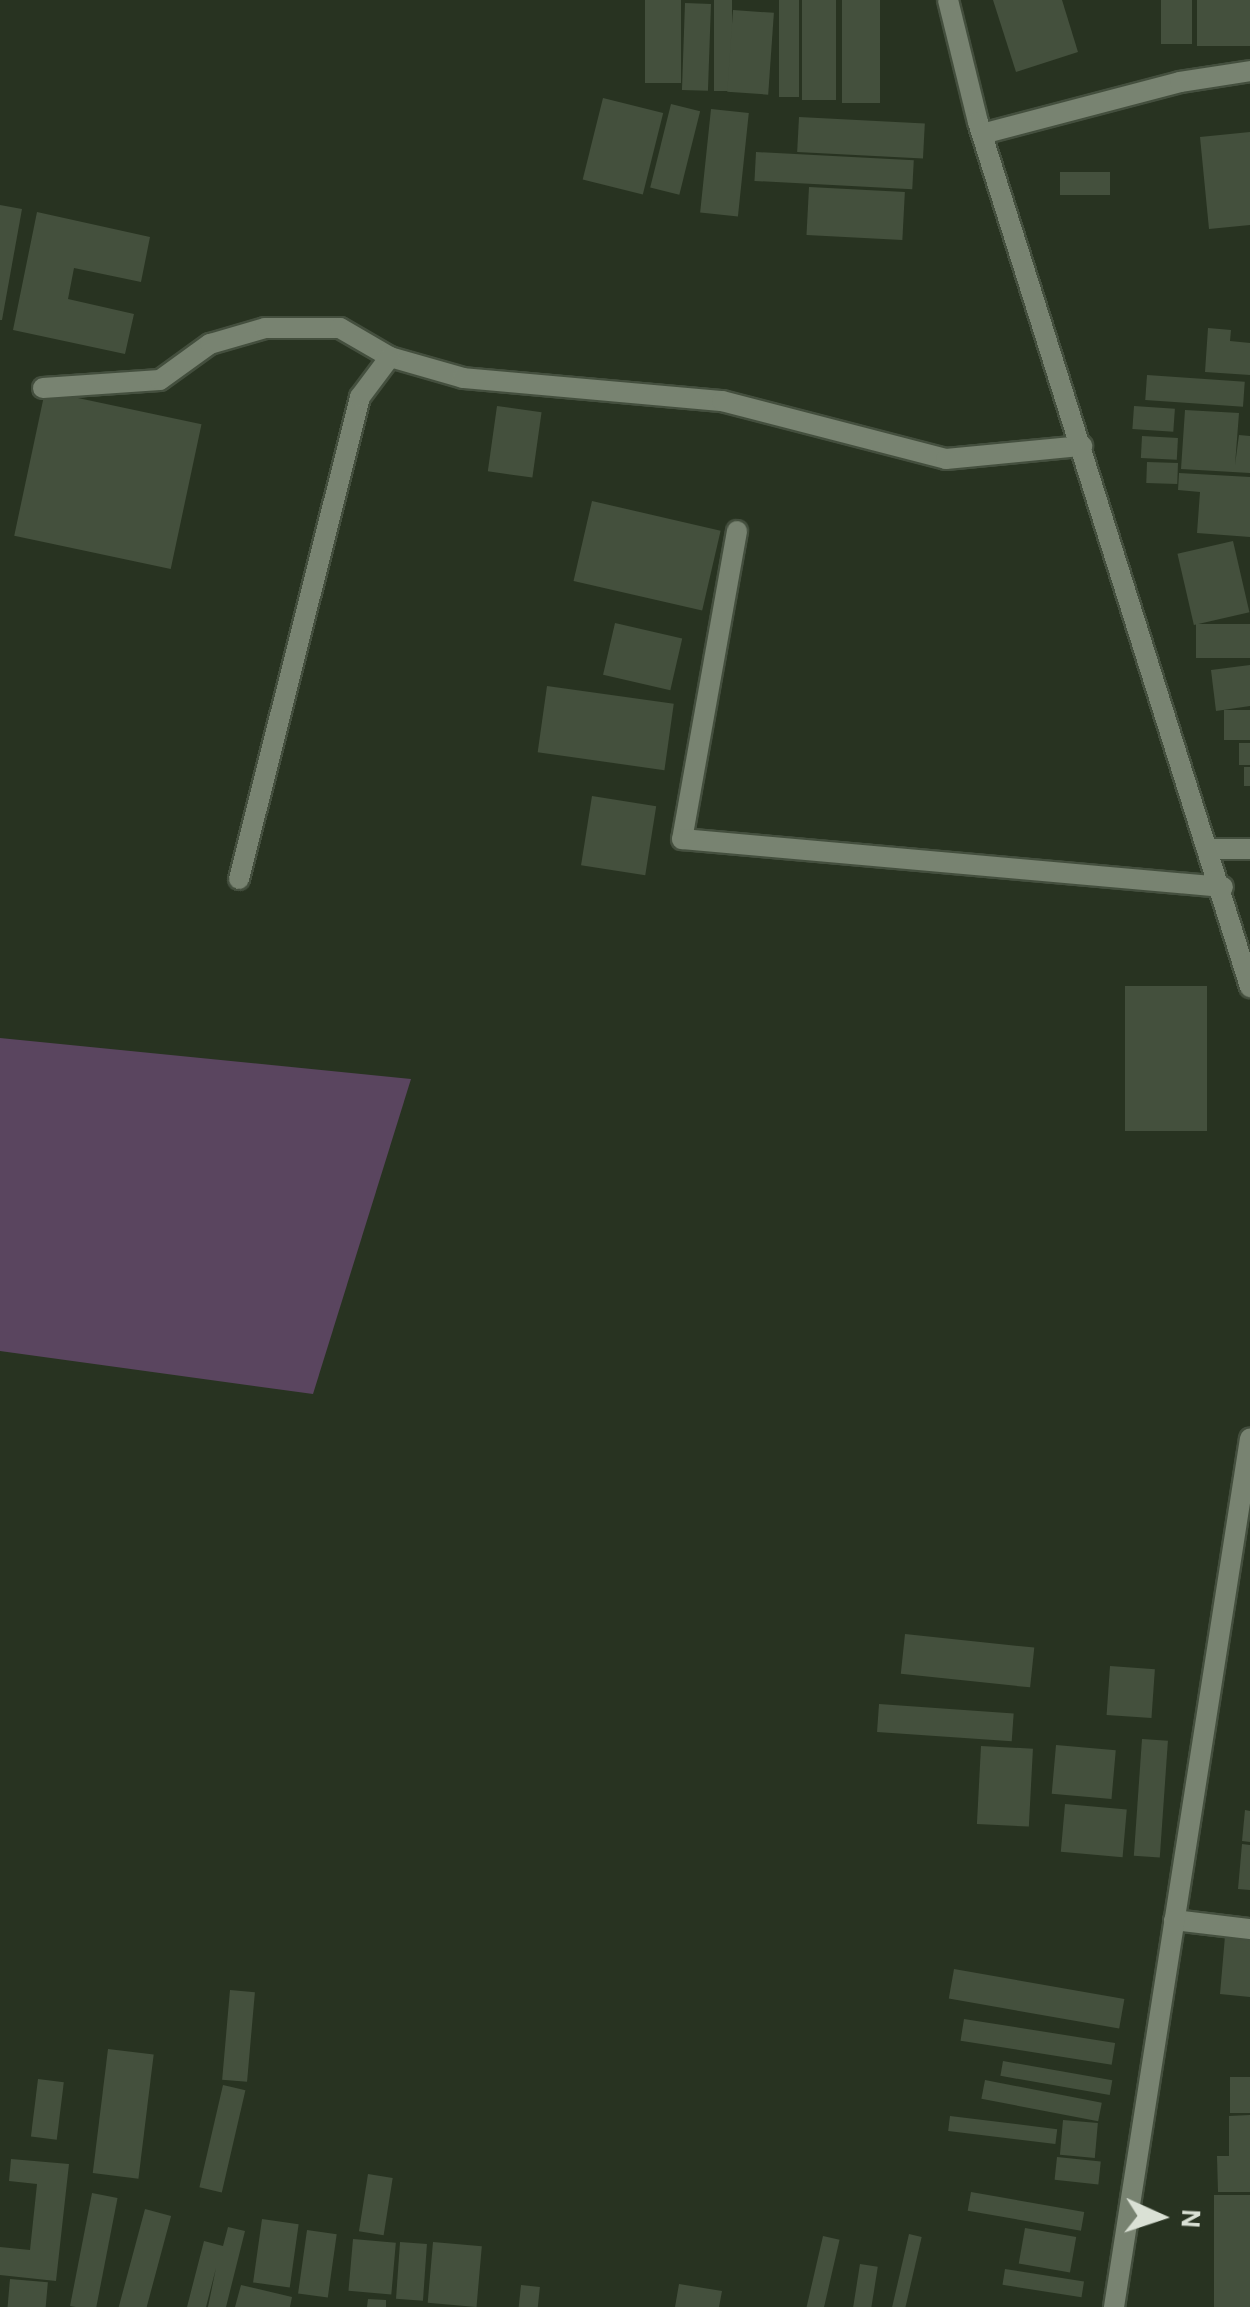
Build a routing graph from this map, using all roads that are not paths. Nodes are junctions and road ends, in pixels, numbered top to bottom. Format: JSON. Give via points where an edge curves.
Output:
{"nodes":[{"id":1,"x":948,"y":0,"type":"edge"},
{"id":2,"x":1250,"y":72,"type":"edge"},
{"id":3,"x":982,"y":134,"type":"junction"},
{"id":4,"x":390,"y":357,"type":"junction"},
{"id":5,"x":43,"y":388,"type":"dead end"},
{"id":6,"x":1082,"y":446,"type":"junction"},
{"id":7,"x":737,"y":530,"type":"dead end"},
{"id":8,"x":1211,"y":849,"type":"junction"},
{"id":9,"x":1250,"y":850,"type":"edge"},
{"id":10,"x":239,"y":879,"type":"dead end"},
{"id":11,"x":1223,"y":887,"type":"junction"},
{"id":12,"x":1250,"y":987,"type":"edge"},
{"id":13,"x":1250,"y":1440,"type":"edge"},
{"id":14,"x":1174,"y":1920,"type":"junction"},
{"id":15,"x":1250,"y":1929,"type":"edge"},
{"id":16,"x":1114,"y":2307,"type":"edge"}],
"edges":[{"from":1,"to":3,"type":"street"},
{"from":2,"to":3,"type":"street","via":[[1180,82]]},
{"from":3,"to":6,"type":"street"},
{"from":4,"to":5,"type":"street","via":[[340,328],[265,328],[210,344],[160,380]]},
{"from":4,"to":6,"type":"street","via":[[463,378],[722,401],[946,459]]},
{"from":4,"to":10,"type":"street","via":[[360,397]]},
{"from":6,"to":8,"type":"street"},
{"from":7,"to":11,"type":"street","via":[[682,839]]},
{"from":8,"to":9,"type":"street"},
{"from":8,"to":11,"type":"street"},
{"from":11,"to":12,"type":"street"},
{"from":13,"to":14,"type":"street"},
{"from":14,"to":15,"type":"street"},
{"from":14,"to":16,"type":"street"}]}
